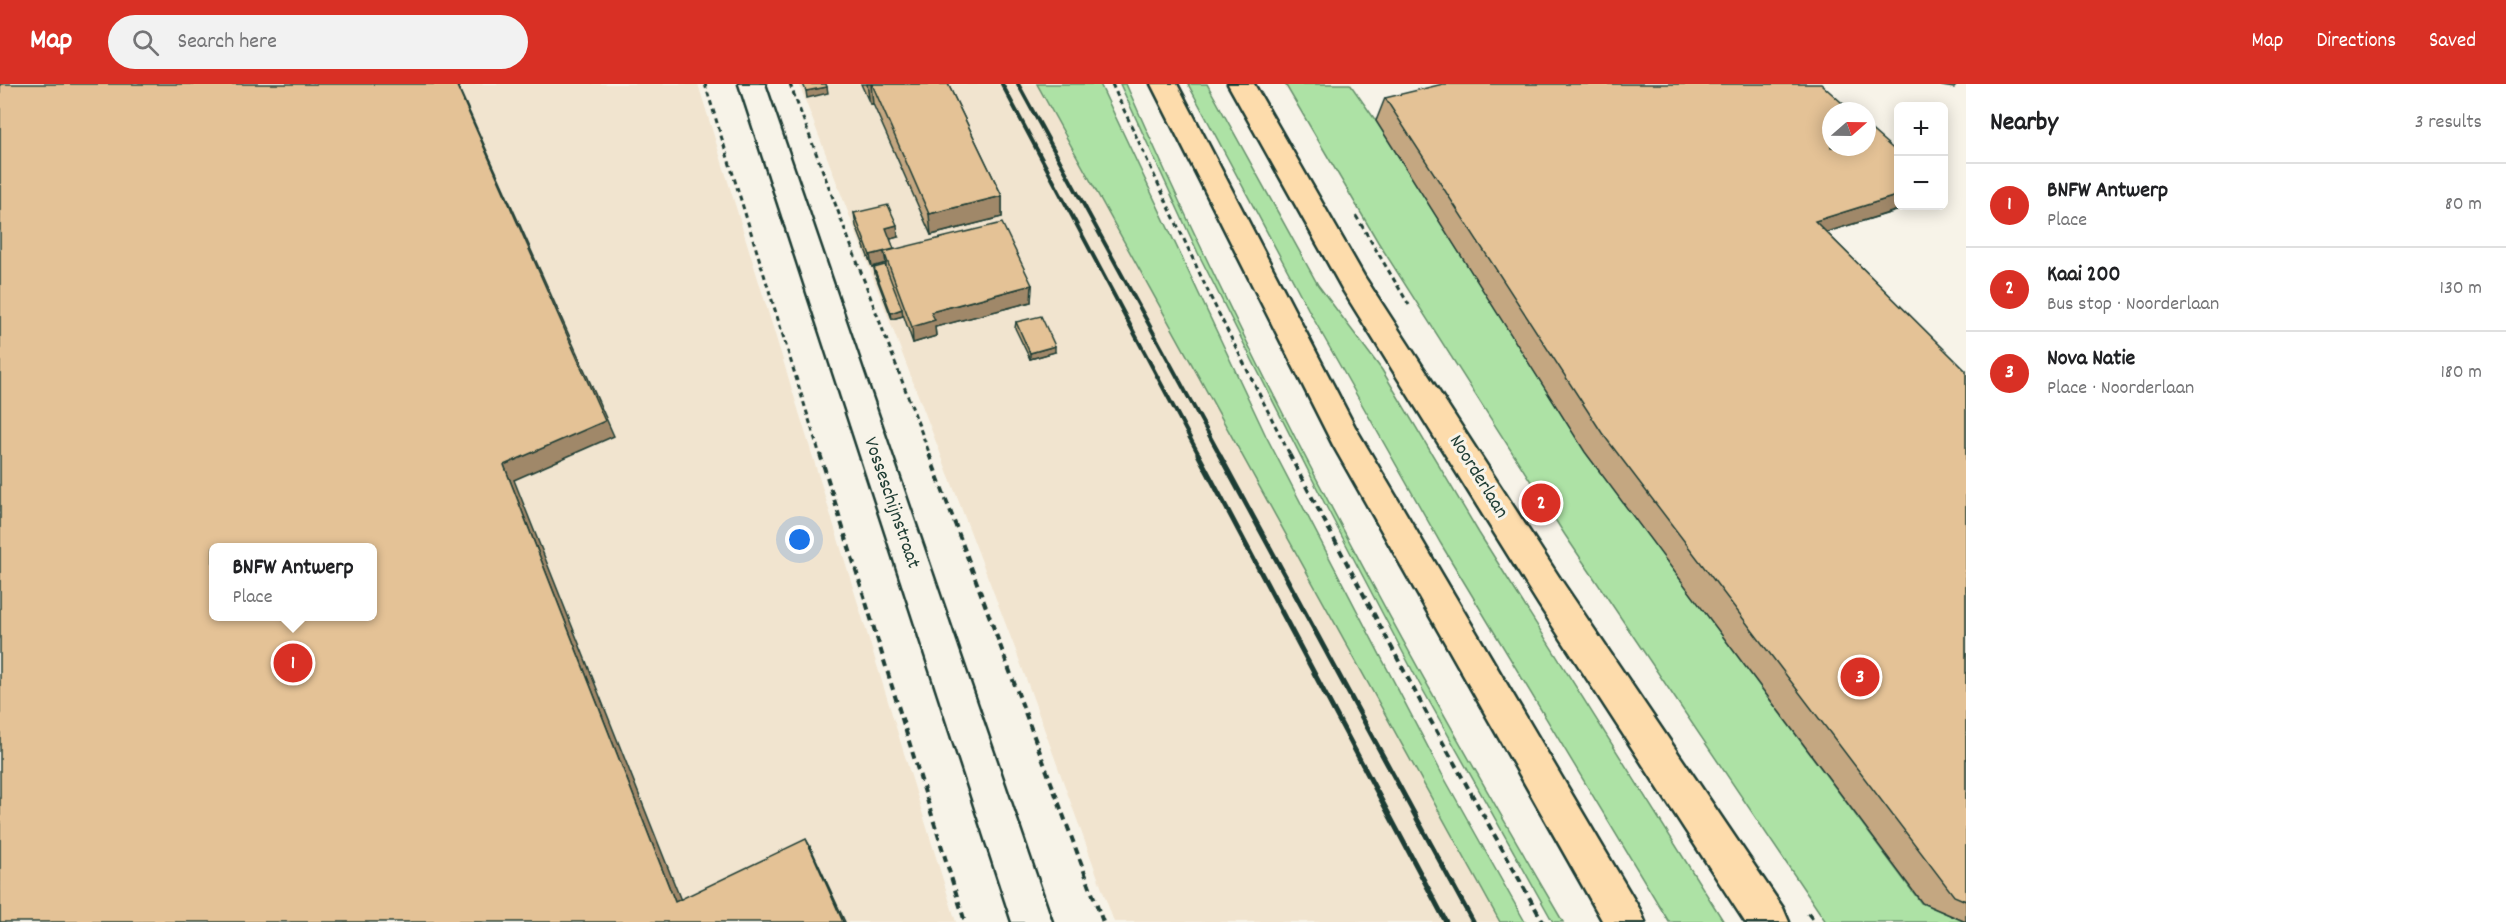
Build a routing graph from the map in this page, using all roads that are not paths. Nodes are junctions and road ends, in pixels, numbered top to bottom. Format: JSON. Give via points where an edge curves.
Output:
{"nodes":[{"id":1,"x":752,"y":84,"type":"edge"},
{"id":2,"x":1164,"y":84,"type":"edge"},
{"id":3,"x":1240,"y":84,"type":"edge"},
{"id":4,"x":1032,"y":922,"type":"edge"},
{"id":5,"x":1625,"y":922,"type":"edge"},
{"id":6,"x":1769,"y":922,"type":"edge"}],
"edges":[{"from":1,"to":4,"type":"street","name":"Vosseschijnstraat"},
{"from":2,"to":5,"type":"main road","via":[[1344,436]]},
{"from":3,"to":6,"type":"main road","name":"Noorderlaan","via":[[1354,284],[1551,594]]}]}
